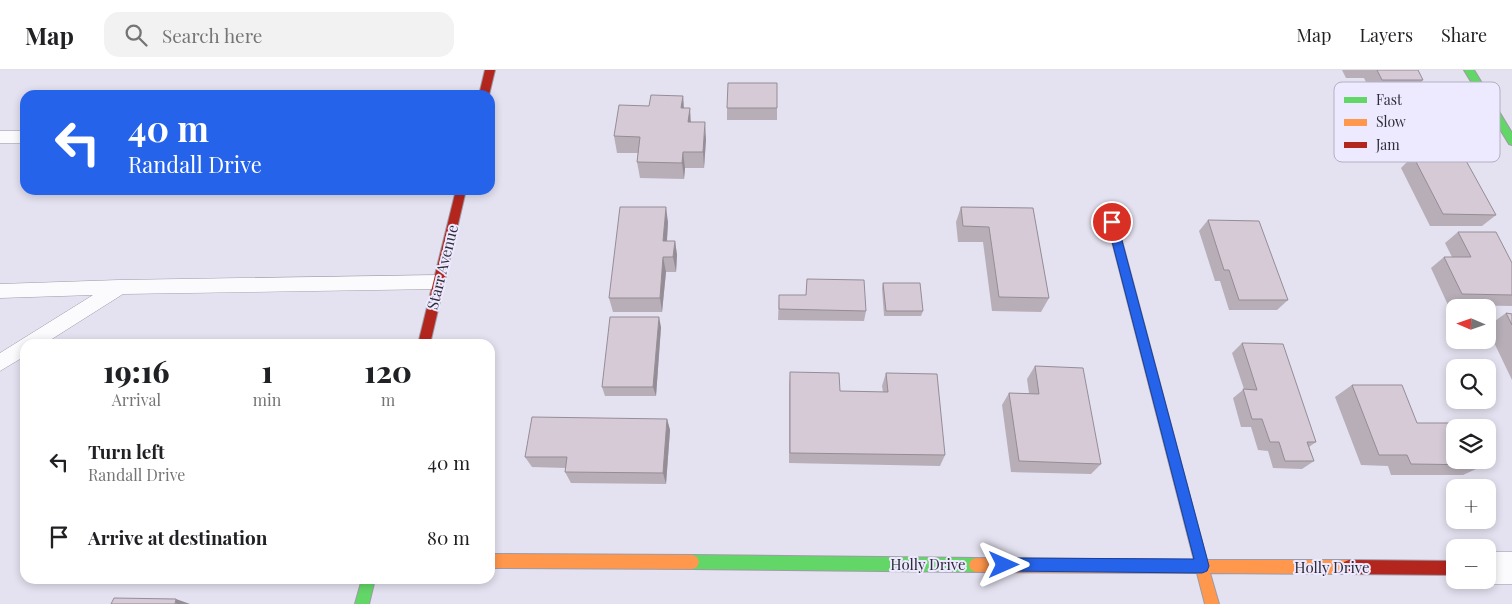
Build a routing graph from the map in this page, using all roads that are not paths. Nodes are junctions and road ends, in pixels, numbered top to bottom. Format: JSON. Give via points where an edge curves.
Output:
{"nodes":[{"id":1,"x":490,"y":70,"type":"edge"},
{"id":2,"x":1469,"y":70,"type":"edge"},
{"id":3,"x":1476,"y":82,"type":"edge"},
{"id":4,"x":485,"y":90,"type":"edge"},
{"id":5,"x":1500,"y":120,"type":"edge"},
{"id":6,"x":0,"y":137,"type":"edge"},
{"id":7,"x":20,"y":137,"type":"edge"},
{"id":8,"x":1512,"y":140,"type":"edge"},
{"id":9,"x":460,"y":195,"type":"edge"},
{"id":10,"x":1112,"y":222,"type":"dead end"},
{"id":11,"x":438,"y":282,"type":"junction"},
{"id":12,"x":120,"y":287,"type":"junction"},
{"id":13,"x":0,"y":291,"type":"edge"},
{"id":14,"x":37,"y":339,"type":"edge"},
{"id":15,"x":425,"y":339,"type":"edge"},
{"id":16,"x":20,"y":349,"type":"edge"},
{"id":17,"x":0,"y":363,"type":"edge"},
{"id":18,"x":495,"y":561,"type":"edge"},
{"id":19,"x":1202,"y":566,"type":"junction"},
{"id":20,"x":1446,"y":568,"type":"edge"},
{"id":21,"x":1496,"y":568,"type":"edge"},
{"id":22,"x":1512,"y":568,"type":"edge"},
{"id":23,"x":367,"y":584,"type":"edge"},
{"id":24,"x":362,"y":604,"type":"edge"},
{"id":25,"x":1212,"y":604,"type":"edge"}],
"edges":[{"from":1,"to":4,"type":"street"},
{"from":2,"to":3,"type":"street"},
{"from":5,"to":8,"type":"street"},
{"from":6,"to":7,"type":"lane"},
{"from":9,"to":11,"type":"street","name":"Starr Avenue"},
{"from":10,"to":19,"type":"street"},
{"from":11,"to":12,"type":"lane"},
{"from":11,"to":15,"type":"street","name":"Starr Avenue"},
{"from":12,"to":13,"type":"lane"},
{"from":12,"to":14,"type":"lane"},
{"from":16,"to":17,"type":"lane"},
{"from":18,"to":19,"type":"street","name":"Holly Drive"},
{"from":19,"to":20,"type":"street","name":"Holly Drive"},
{"from":19,"to":25,"type":"street"},
{"from":21,"to":22,"type":"street"},
{"from":23,"to":24,"type":"street"}]}
